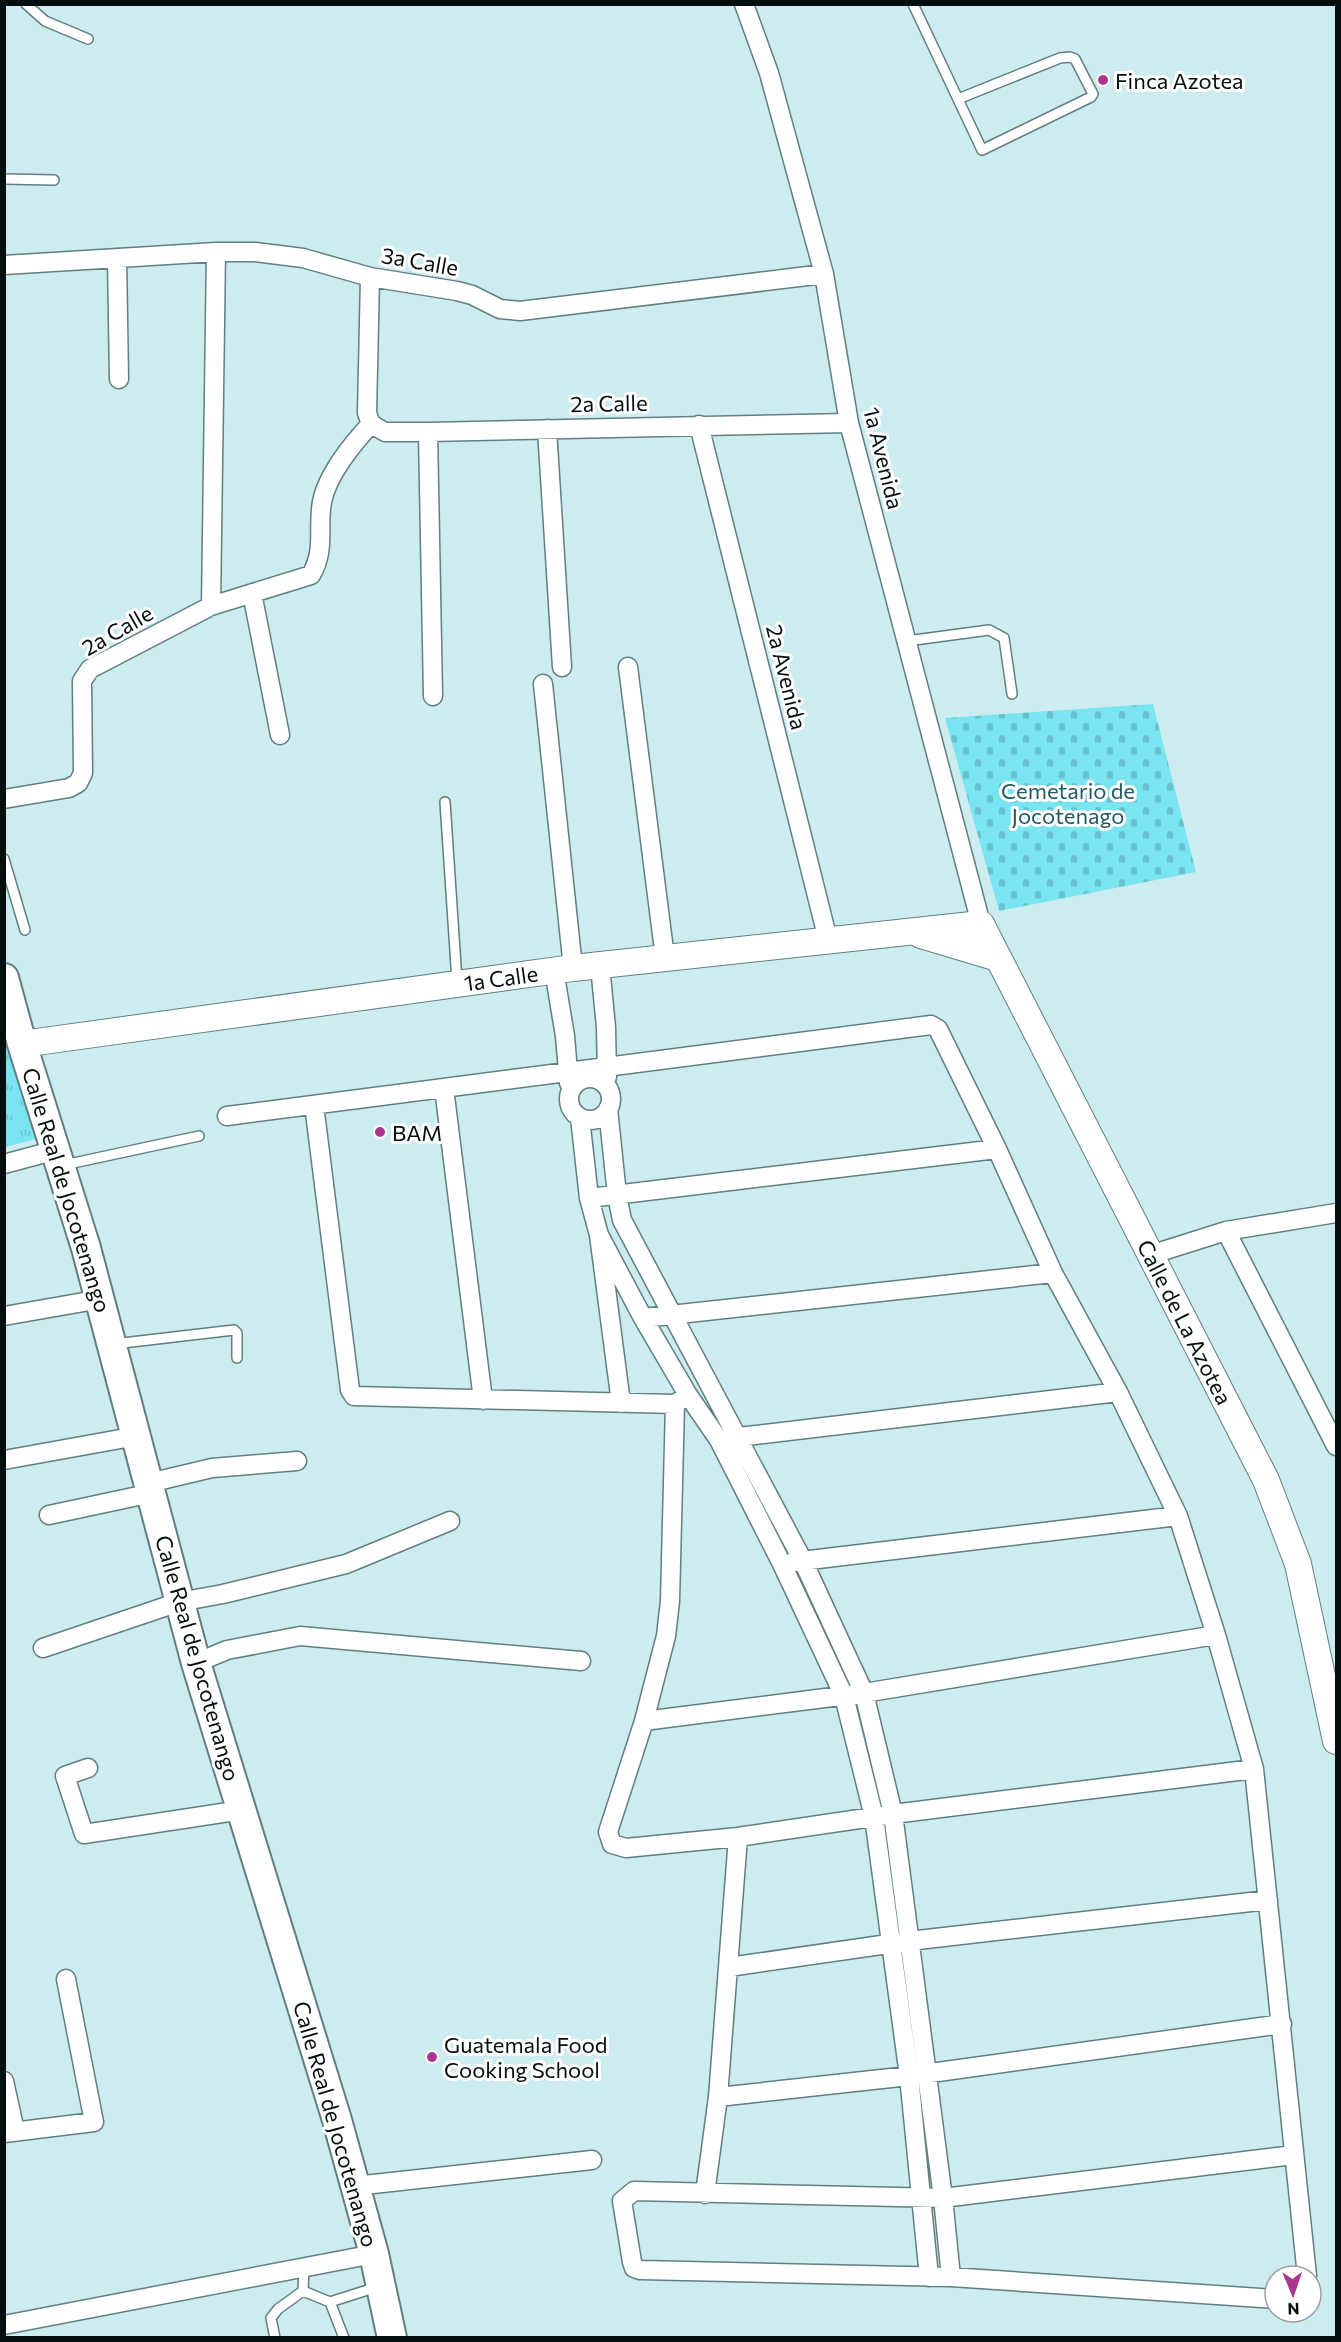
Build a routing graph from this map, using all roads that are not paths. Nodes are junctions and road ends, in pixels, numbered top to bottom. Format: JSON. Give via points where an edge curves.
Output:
{"nodes":[{"id":1,"x":26,"y":4,"type":"edge"},
{"id":2,"x":744,"y":4,"type":"edge"},
{"id":3,"x":913,"y":4,"type":"edge"},
{"id":4,"x":88,"y":39,"type":"dead end"},
{"id":5,"x":957,"y":99,"type":"junction"},
{"id":6,"x":4,"y":179,"type":"edge"},
{"id":7,"x":54,"y":180,"type":"dead end"},
{"id":8,"x":216,"y":252,"type":"junction"},
{"id":9,"x":117,"y":258,"type":"junction"},
{"id":10,"x":4,"y":265,"type":"edge"},
{"id":11,"x":824,"y":274,"type":"junction"},
{"id":12,"x":370,"y":277,"type":"junction"},
{"id":13,"x":119,"y":379,"type":"dead end"},
{"id":14,"x":849,"y":423,"type":"junction"},
{"id":15,"x":372,"y":424,"type":"junction"},
{"id":16,"x":699,"y":425,"type":"junction"},
{"id":17,"x":548,"y":429,"type":"junction"},
{"id":18,"x":428,"y":432,"type":"junction"},
{"id":19,"x":252,"y":593,"type":"junction"},
{"id":20,"x":211,"y":606,"type":"junction"},
{"id":21,"x":907,"y":641,"type":"junction"},
{"id":22,"x":562,"y":667,"type":"dead end"},
{"id":23,"x":628,"y":667,"type":"dead end"},
{"id":24,"x":543,"y":684,"type":"dead end"},
{"id":25,"x":1012,"y":694,"type":"dead end"},
{"id":26,"x":433,"y":696,"type":"dead end"},
{"id":27,"x":280,"y":735,"type":"dead end"},
{"id":28,"x":4,"y":799,"type":"edge"},
{"id":29,"x":445,"y":802,"type":"dead end"},
{"id":30,"x":5,"y":859,"type":"edge"},
{"id":31,"x":981,"y":924,"type":"junction"},
{"id":32,"x":25,"y":930,"type":"dead end"},
{"id":33,"x":912,"y":932,"type":"junction"},
{"id":34,"x":828,"y":940,"type":"junction"},
{"id":35,"x":665,"y":958,"type":"junction"},
{"id":36,"x":999,"y":958,"type":"junction"},
{"id":37,"x":600,"y":966,"type":"junction"},
{"id":38,"x":564,"y":969,"type":"junction"},
{"id":39,"x":4,"y":978,"type":"edge"},
{"id":40,"x":457,"y":984,"type":"junction"},
{"id":41,"x":22,"y":1044,"type":"junction"},
{"id":42,"x":607,"y":1066,"type":"junction"},
{"id":43,"x":568,"y":1072,"type":"junction"},
{"id":44,"x":606,"y":1085,"type":"junction"},
{"id":45,"x":444,"y":1088,"type":"junction"},
{"id":46,"x":569,"y":1091,"type":"junction"},
{"id":47,"x":314,"y":1105,"type":"junction"},
{"id":48,"x":608,"y":1109,"type":"junction"},
{"id":49,"x":227,"y":1116,"type":"dead end"},
{"id":50,"x":580,"y":1118,"type":"junction"},
{"id":51,"x":199,"y":1136,"type":"dead end"},
{"id":52,"x":997,"y":1149,"type":"junction"},
{"id":53,"x":58,"y":1158,"type":"junction"},
{"id":54,"x":4,"y":1164,"type":"edge"},
{"id":55,"x":617,"y":1196,"type":"junction"},
{"id":56,"x":589,"y":1198,"type":"junction"},
{"id":57,"x":1336,"y":1213,"type":"edge"},
{"id":58,"x":1226,"y":1231,"type":"junction"},
{"id":59,"x":599,"y":1235,"type":"junction"},
{"id":60,"x":1150,"y":1255,"type":"junction"},
{"id":61,"x":1053,"y":1273,"type":"junction"},
{"id":62,"x":101,"y":1299,"type":"junction"},
{"id":63,"x":674,"y":1314,"type":"junction"},
{"id":64,"x":4,"y":1316,"type":"edge"},
{"id":65,"x":643,"y":1318,"type":"junction"},
{"id":66,"x":111,"y":1344,"type":"junction"},
{"id":67,"x":237,"y":1358,"type":"dead end"},
{"id":68,"x":1118,"y":1392,"type":"junction"},
{"id":69,"x":483,"y":1400,"type":"junction"},
{"id":70,"x":681,"y":1400,"type":"junction"},
{"id":71,"x":621,"y":1403,"type":"junction"},
{"id":72,"x":137,"y":1436,"type":"junction"},
{"id":73,"x":739,"y":1437,"type":"junction"},
{"id":74,"x":719,"y":1440,"type":"junction"},
{"id":75,"x":1336,"y":1446,"type":"edge"},
{"id":76,"x":4,"y":1460,"type":"edge"},
{"id":77,"x":297,"y":1461,"type":"dead end"},
{"id":78,"x":151,"y":1488,"type":"junction"},
{"id":79,"x":49,"y":1515,"type":"dead end"},
{"id":80,"x":1178,"y":1516,"type":"junction"},
{"id":81,"x":450,"y":1521,"type":"dead end"},
{"id":82,"x":803,"y":1561,"type":"junction"},
{"id":83,"x":782,"y":1564,"type":"junction"},
{"id":84,"x":179,"y":1602,"type":"junction"},
{"id":85,"x":1216,"y":1635,"type":"junction"},
{"id":86,"x":43,"y":1648,"type":"dead end"},
{"id":87,"x":581,"y":1661,"type":"dead end"},
{"id":88,"x":196,"y":1662,"type":"junction"},
{"id":89,"x":864,"y":1693,"type":"junction"},
{"id":90,"x":844,"y":1696,"type":"junction"},
{"id":91,"x":644,"y":1721,"type":"junction"},
{"id":92,"x":1336,"y":1741,"type":"edge"},
{"id":93,"x":88,"y":1768,"type":"dead end"},
{"id":94,"x":1254,"y":1769,"type":"junction"},
{"id":95,"x":242,"y":1810,"type":"junction"},
{"id":96,"x":893,"y":1814,"type":"junction"},
{"id":97,"x":874,"y":1817,"type":"junction"},
{"id":98,"x":738,"y":1837,"type":"junction"},
{"id":99,"x":1268,"y":1899,"type":"junction"},
{"id":100,"x":909,"y":1941,"type":"junction"},
{"id":101,"x":890,"y":1944,"type":"junction"},
{"id":102,"x":729,"y":1967,"type":"junction"},
{"id":103,"x":66,"y":1979,"type":"dead end"},
{"id":104,"x":1282,"y":2024,"type":"junction"},
{"id":105,"x":917,"y":2075,"type":"junction"},
{"id":106,"x":4,"y":2081,"type":"edge"},
{"id":107,"x":717,"y":2097,"type":"junction"},
{"id":108,"x":10,"y":2132,"type":"edge"},
{"id":109,"x":1293,"y":2155,"type":"junction"},
{"id":110,"x":592,"y":2160,"type":"dead end"},
{"id":111,"x":355,"y":2186,"type":"junction"},
{"id":112,"x":705,"y":2194,"type":"junction"},
{"id":113,"x":943,"y":2198,"type":"junction"},
{"id":114,"x":923,"y":2199,"type":"junction"},
{"id":115,"x":374,"y":2254,"type":"junction"},
{"id":116,"x":1306,"y":2264,"type":"edge"},
{"id":117,"x":304,"y":2268,"type":"junction"},
{"id":118,"x":929,"y":2277,"type":"junction"},
{"id":119,"x":951,"y":2277,"type":"junction"},
{"id":120,"x":381,"y":2286,"type":"junction"},
{"id":121,"x":303,"y":2291,"type":"junction"},
{"id":122,"x":1263,"y":2298,"type":"edge"},
{"id":123,"x":330,"y":2302,"type":"junction"},
{"id":124,"x":4,"y":2325,"type":"edge"},
{"id":125,"x":275,"y":2337,"type":"edge"},
{"id":126,"x":344,"y":2337,"type":"edge"},
{"id":127,"x":392,"y":2337,"type":"edge"}],
"edges":[{"from":1,"to":4,"type":"lane","via":[[45,21]]},
{"from":2,"to":11,"type":"street","name":"1a Avenida","via":[[769,73]]},
{"from":3,"to":5,"type":"lane"},
{"from":5,"to":5,"type":"lane","via":[[1065,57],[1075,59],[1093,94],[982,150]]},
{"from":6,"to":7,"type":"lane"},
{"from":8,"to":9,"type":"street","name":"3a Calle"},
{"from":8,"to":12,"type":"street","name":"3a Calle","via":[[303,258]]},
{"from":8,"to":20,"type":"street"},
{"from":9,"to":10,"type":"street","name":"3a Calle"},
{"from":9,"to":13,"type":"street"},
{"from":11,"to":12,"type":"street","name":"3a Calle","via":[[520,311],[500,309],[457,291]]},
{"from":11,"to":14,"type":"street","name":"1a Avenida"},
{"from":12,"to":15,"type":"street","via":[[367,413]]},
{"from":14,"to":16,"type":"street","name":"2a Calle"},
{"from":14,"to":21,"type":"street","name":"1a Avenida"},
{"from":15,"to":18,"type":"street","name":"2a Calle","via":[[385,432]]},
{"from":15,"to":19,"type":"street","name":"2a Calle","via":[[351,445],[322,502],[321,546],[311,575]]},
{"from":16,"to":17,"type":"street","name":"2a Calle"},
{"from":16,"to":34,"type":"street","name":"2a Avenida"},
{"from":17,"to":18,"type":"street","name":"2a Calle"},
{"from":17,"to":22,"type":"street"},
{"from":18,"to":26,"type":"street"},
{"from":19,"to":20,"type":"street","name":"2a Calle"},
{"from":19,"to":27,"type":"street"},
{"from":20,"to":28,"type":"street","name":"2a Calle","via":[[90,669],[82,681],[83,773],[78,783]]},
{"from":21,"to":25,"type":"lane","via":[[980,630],[996,632],[1004,638]]},
{"from":21,"to":31,"type":"street","name":"1a Avenida"},
{"from":23,"to":35,"type":"street"},
{"from":24,"to":38,"type":"street"},
{"from":29,"to":40,"type":"lane"},
{"from":30,"to":32,"type":"lane"},
{"from":31,"to":33,"type":"street","name":"1a Calle"},
{"from":31,"to":36,"type":"street","name":"Calle de La Azotea"},
{"from":33,"to":34,"type":"street","name":"1a Calle"},
{"from":33,"to":36,"type":"street"},
{"from":34,"to":35,"type":"street","name":"1a Calle"},
{"from":35,"to":37,"type":"street","name":"1a Calle"},
{"from":36,"to":60,"type":"street","name":"Calle de La Azotea"},
{"from":37,"to":38,"type":"street","name":"1a Calle"},
{"from":37,"to":42,"type":"street"},
{"from":38,"to":40,"type":"street","name":"1a Calle"},
{"from":38,"to":43,"type":"street"},
{"from":39,"to":41,"type":"main road","name":"Calle Real de Jocotenango"},
{"from":40,"to":41,"type":"street","name":"1a Calle"},
{"from":41,"to":53,"type":"main road","name":"Calle Real de Jocotenango"},
{"from":42,"to":43,"type":"street"},
{"from":42,"to":44,"type":"street"},
{"from":42,"to":52,"type":"street","via":[[931,1025],[938,1029]]},
{"from":43,"to":45,"type":"street"},
{"from":43,"to":46,"type":"street"},
{"from":44,"to":46,"type":"street","via":[[596,1078],[583,1078]]},
{"from":44,"to":48,"type":"street","via":[[611,1097]]},
{"from":45,"to":47,"type":"street"},
{"from":45,"to":69,"type":"street"},
{"from":46,"to":50,"type":"street","via":[[568,1104]]},
{"from":47,"to":49,"type":"street"},
{"from":47,"to":69,"type":"street","via":[[354,1396]]},
{"from":48,"to":50,"type":"street","via":[[593,1120]]},
{"from":48,"to":55,"type":"street"},
{"from":50,"to":56,"type":"street"},
{"from":51,"to":53,"type":"lane"},
{"from":52,"to":55,"type":"street"},
{"from":52,"to":61,"type":"street"},
{"from":53,"to":54,"type":"street"},
{"from":53,"to":62,"type":"main road","name":"Calle Real de Jocotenango"},
{"from":55,"to":56,"type":"street"},
{"from":55,"to":63,"type":"street","via":[[622,1220]]},
{"from":56,"to":59,"type":"street"},
{"from":57,"to":58,"type":"street"},
{"from":58,"to":60,"type":"street"},
{"from":58,"to":75,"type":"street"},
{"from":59,"to":65,"type":"street"},
{"from":59,"to":71,"type":"street"},
{"from":60,"to":92,"type":"street","name":"Calle de La Azotea","via":[[1266,1480],[1298,1564]]},
{"from":61,"to":63,"type":"street"},
{"from":61,"to":68,"type":"street"},
{"from":62,"to":64,"type":"street"},
{"from":62,"to":66,"type":"main road","name":"Calle Real de Jocotenango"},
{"from":63,"to":65,"type":"street"},
{"from":63,"to":73,"type":"street"},
{"from":65,"to":70,"type":"street"},
{"from":66,"to":67,"type":"lane","via":[[234,1330]]},
{"from":66,"to":72,"type":"main road","name":"Calle Real de Jocotenango"},
{"from":68,"to":73,"type":"street"},
{"from":68,"to":80,"type":"street"},
{"from":69,"to":71,"type":"street"},
{"from":70,"to":71,"type":"street"},
{"from":70,"to":74,"type":"street"},
{"from":70,"to":91,"type":"street","via":[[666,1636]]},
{"from":72,"to":76,"type":"street"},
{"from":72,"to":78,"type":"main road","name":"Calle Real de Jocotenango"},
{"from":73,"to":74,"type":"street"},
{"from":73,"to":82,"type":"street"},
{"from":74,"to":83,"type":"street"},
{"from":77,"to":78,"type":"street","via":[[212,1468]]},
{"from":78,"to":79,"type":"street"},
{"from":78,"to":84,"type":"main road","name":"Calle Real de Jocotenango"},
{"from":80,"to":82,"type":"street"},
{"from":80,"to":85,"type":"street"},
{"from":81,"to":84,"type":"street","via":[[346,1564]]},
{"from":82,"to":83,"type":"street"},
{"from":82,"to":89,"type":"street"},
{"from":83,"to":90,"type":"street"},
{"from":84,"to":86,"type":"street"},
{"from":84,"to":88,"type":"main road","name":"Calle Real de Jocotenango"},
{"from":85,"to":89,"type":"street"},
{"from":85,"to":94,"type":"street"},
{"from":87,"to":88,"type":"street","via":[[300,1636],[227,1650]]},
{"from":88,"to":95,"type":"main road","name":"Calle Real de Jocotenango"},
{"from":89,"to":90,"type":"street"},
{"from":89,"to":96,"type":"street"},
{"from":90,"to":91,"type":"street"},
{"from":90,"to":97,"type":"street"},
{"from":91,"to":98,"type":"street","via":[[608,1832],[612,1844],[626,1848]]},
{"from":93,"to":95,"type":"street","via":[[65,1776],[84,1834]]},
{"from":94,"to":96,"type":"street"},
{"from":94,"to":99,"type":"street"},
{"from":95,"to":111,"type":"main road","name":"Calle Real de Jocotenango"},
{"from":96,"to":97,"type":"street"},
{"from":96,"to":100,"type":"street"},
{"from":97,"to":98,"type":"street"},
{"from":97,"to":101,"type":"street"},
{"from":98,"to":102,"type":"street"},
{"from":99,"to":100,"type":"street"},
{"from":99,"to":104,"type":"street"},
{"from":100,"to":101,"type":"street"},
{"from":100,"to":105,"type":"street"},
{"from":101,"to":102,"type":"street"},
{"from":101,"to":105,"type":"street"},
{"from":102,"to":107,"type":"street"},
{"from":103,"to":108,"type":"street","via":[[94,2122]]},
{"from":104,"to":105,"type":"street"},
{"from":104,"to":109,"type":"street"},
{"from":105,"to":107,"type":"street"},
{"from":105,"to":113,"type":"street"},
{"from":105,"to":114,"type":"street"},
{"from":106,"to":108,"type":"street"},
{"from":107,"to":112,"type":"street"},
{"from":109,"to":113,"type":"street"},
{"from":109,"to":116,"type":"street"},
{"from":110,"to":111,"type":"street"},
{"from":111,"to":115,"type":"main road","name":"Calle Real de Jocotenango"},
{"from":112,"to":114,"type":"street"},
{"from":112,"to":118,"type":"street","via":[[627,2195],[622,2201],[634,2268]]},
{"from":113,"to":114,"type":"street"},
{"from":113,"to":119,"type":"street"},
{"from":114,"to":118,"type":"street"},
{"from":115,"to":117,"type":"street"},
{"from":115,"to":120,"type":"main road","name":"Calle Real de Jocotenango"},
{"from":117,"to":121,"type":"lane"},
{"from":117,"to":124,"type":"street"},
{"from":118,"to":119,"type":"street"},
{"from":119,"to":122,"type":"street"},
{"from":120,"to":123,"type":"lane"},
{"from":120,"to":127,"type":"main road","name":"Calle Real de Jocotenango"},
{"from":121,"to":123,"type":"lane"},
{"from":121,"to":125,"type":"lane","via":[[272,2318]]},
{"from":123,"to":126,"type":"lane"}]}
